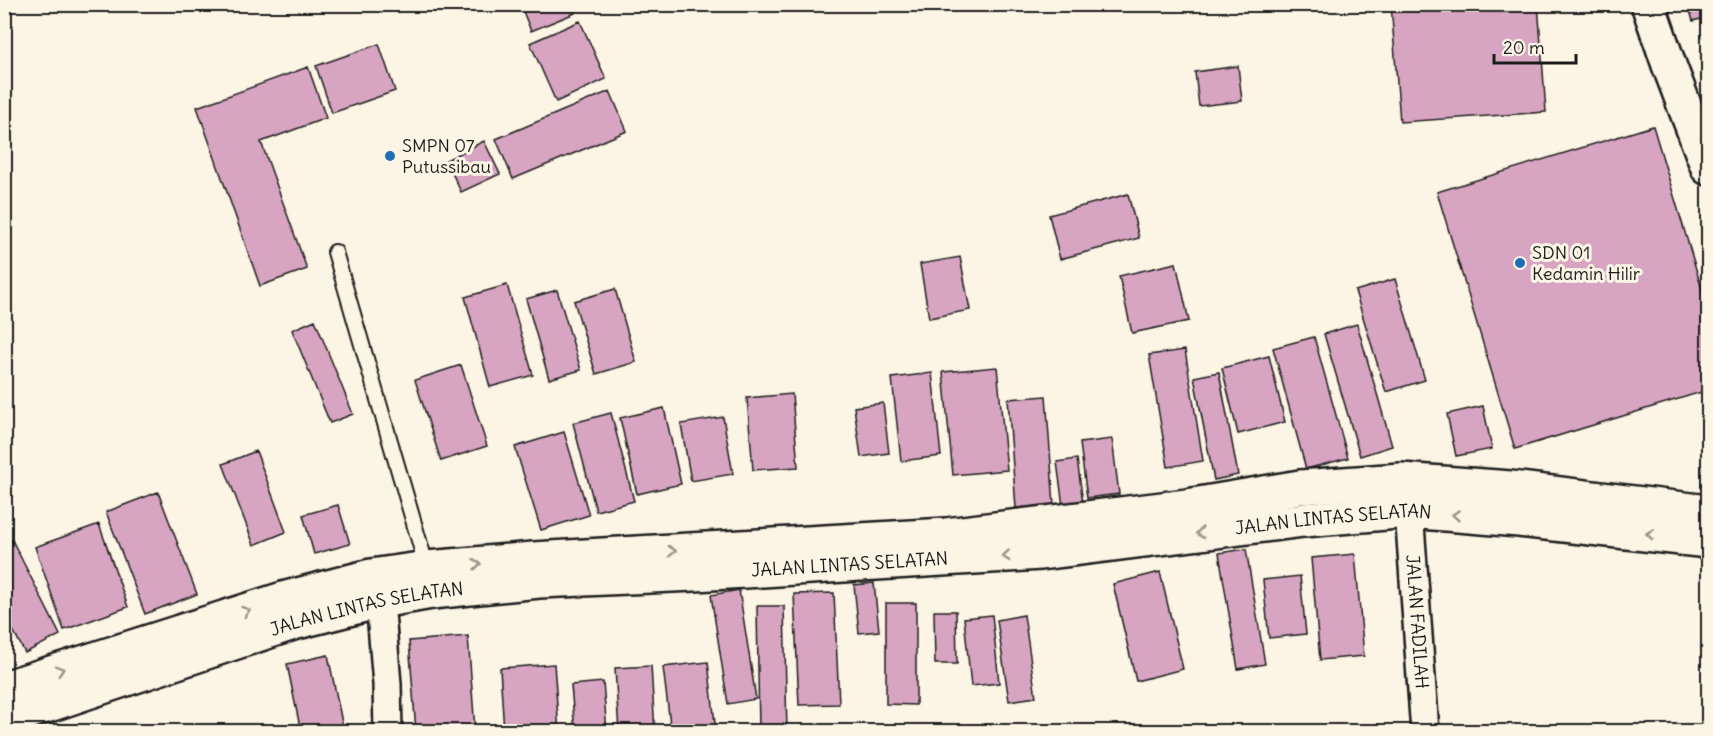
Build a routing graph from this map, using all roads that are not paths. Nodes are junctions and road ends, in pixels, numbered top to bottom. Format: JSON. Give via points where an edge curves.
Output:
{"nodes":[{"id":1,"x":1648,"y":4,"type":"edge"},
{"id":2,"x":1708,"y":168,"type":"edge"},
{"id":3,"x":335,"y":252,"type":"dead end"},
{"id":4,"x":1409,"y":511,"type":"junction"},
{"id":5,"x":1708,"y":512,"type":"edge"},
{"id":6,"x":1708,"y":541,"type":"edge"},
{"id":7,"x":947,"y":547,"type":"junction"},
{"id":8,"x":427,"y":568,"type":"junction"},
{"id":9,"x":380,"y":601,"type":"junction"},
{"id":10,"x":128,"y":663,"type":"junction"},
{"id":11,"x":4,"y":688,"type":"edge"},
{"id":12,"x":4,"y":720,"type":"edge"},
{"id":13,"x":388,"y":732,"type":"edge"},
{"id":14,"x":1425,"y":732,"type":"edge"}],
"edges":[{"from":1,"to":2,"type":"main road"},
{"from":3,"to":8,"type":"lane"},
{"from":6,"to":4,"type":"main road","name":"JALAN LINTAS SELATAN","one_way":true},
{"from":4,"to":7,"type":"main road","name":"JALAN LINTAS SELATAN","one_way":true,"via":[[1041,553]]},
{"from":4,"to":14,"type":"street","name":"JALAN FADILAH"},
{"from":5,"to":7,"type":"main road","name":"JALAN LINTAS SELATAN","via":[[1510,488],[1401,480],[1300,487]]},
{"from":8,"to":7,"type":"main road","name":"JALAN LINTAS SELATAN","one_way":true,"via":[[533,559]]},
{"from":7,"to":9,"type":"main road","name":"JALAN LINTAS SELATAN","via":[[695,574],[539,581]]},
{"from":10,"to":8,"type":"main road","name":"JALAN LINTAS SELATAN","one_way":true,"via":[[283,599],[371,576]]},
{"from":9,"to":10,"type":"main road","name":"JALAN LINTAS SELATAN"},
{"from":9,"to":13,"type":"street"},
{"from":11,"to":10,"type":"main road","name":"JALAN LINTAS SELATAN","one_way":true},
{"from":10,"to":12,"type":"main road","name":"JALAN LINTAS SELATAN"}]}
